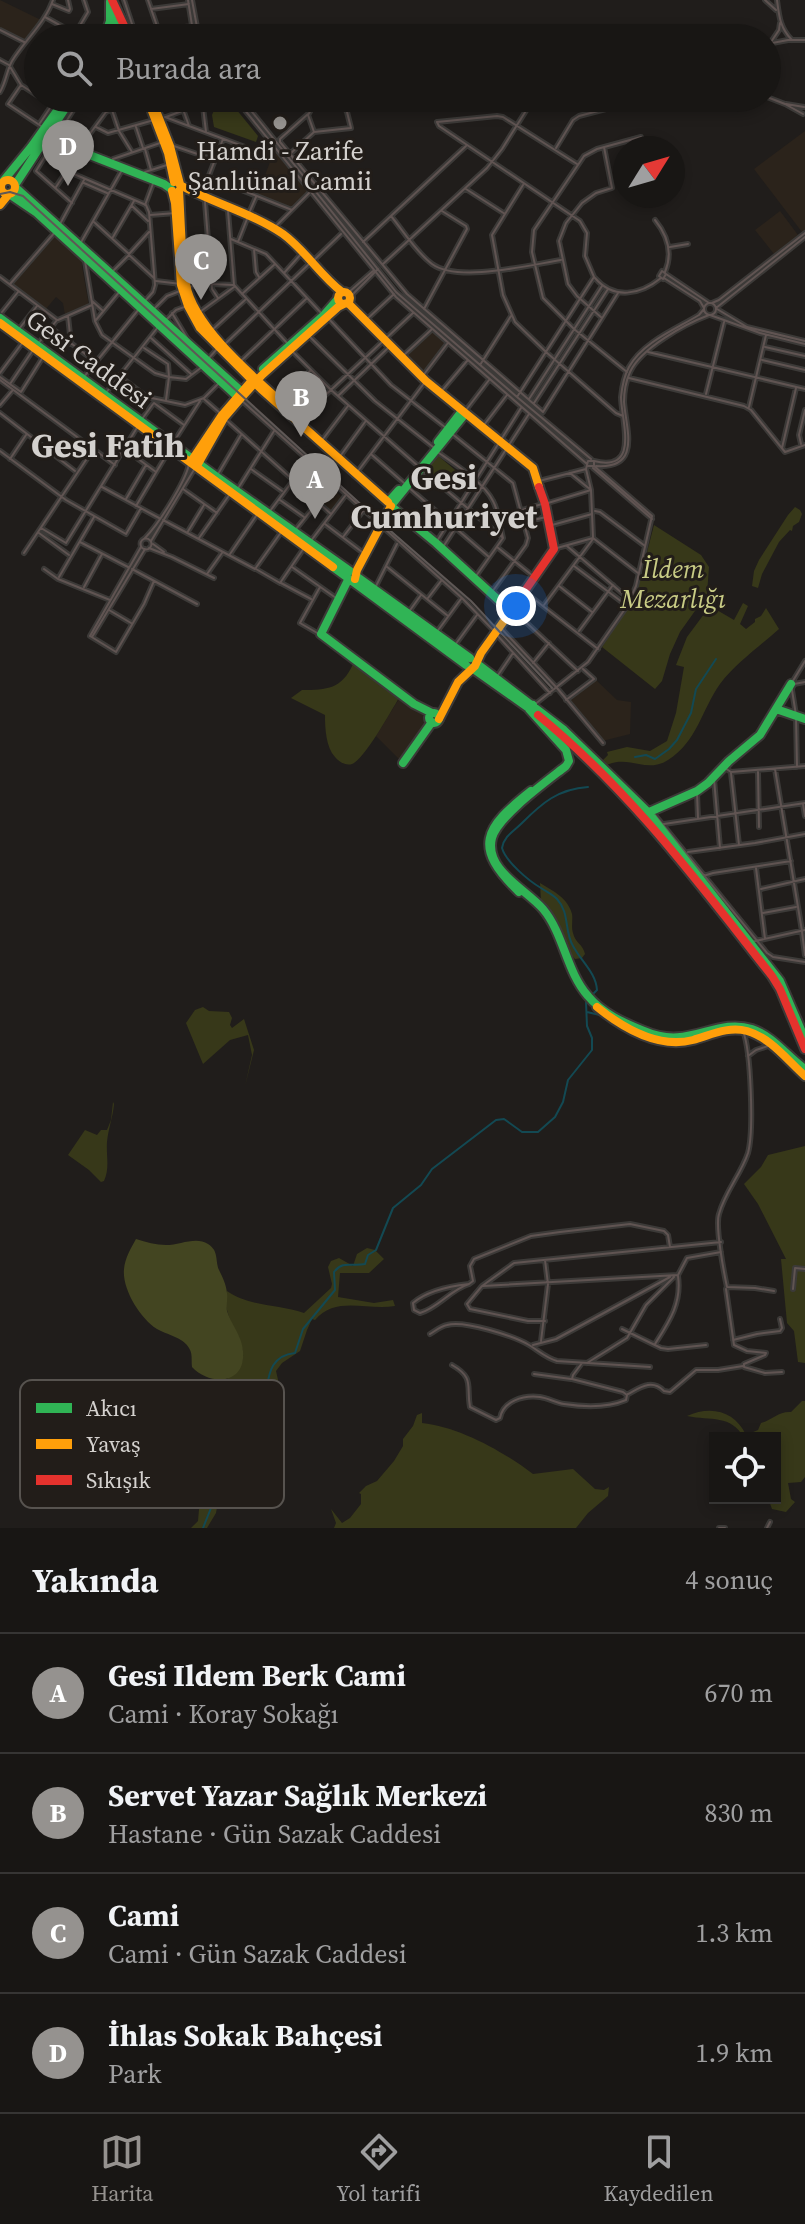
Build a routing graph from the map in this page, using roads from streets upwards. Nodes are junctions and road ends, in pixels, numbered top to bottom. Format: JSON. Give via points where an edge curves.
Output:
{"nodes":[{"id":1,"x":68,"y":0,"type":"edge"},
{"id":2,"x":84,"y":0,"type":"edge"},
{"id":3,"x":124,"y":0,"type":"edge"},
{"id":4,"x":148,"y":0,"type":"edge"},
{"id":5,"x":765,"y":0,"type":"edge"},
{"id":6,"x":777,"y":0,"type":"edge"},
{"id":7,"x":110,"y":1,"type":"edge"},
{"id":8,"x":190,"y":1,"type":"edge"},
{"id":9,"x":52,"y":2,"type":"edge"},
{"id":10,"x":151,"y":9,"type":"junction"},
{"id":11,"x":778,"y":12,"type":"junction"},
{"id":12,"x":45,"y":17,"type":"junction"},
{"id":13,"x":780,"y":22,"type":"joint"},
{"id":14,"x":40,"y":24,"type":"edge"},
{"id":15,"x":57,"y":24,"type":"edge"},
{"id":16,"x":81,"y":24,"type":"edge"},
{"id":17,"x":109,"y":24,"type":"edge"},
{"id":18,"x":119,"y":24,"type":"edge"},
{"id":19,"x":123,"y":24,"type":"edge"},
{"id":20,"x":154,"y":24,"type":"edge"},
{"id":21,"x":192,"y":24,"type":"edge"},
{"id":22,"x":194,"y":24,"type":"edge"},
{"id":23,"x":0,"y":30,"type":"edge"},
{"id":24,"x":792,"y":40,"type":"junction"},
{"id":25,"x":805,"y":40,"type":"edge"},
{"id":26,"x":24,"y":42,"type":"edge"},
{"id":27,"x":781,"y":42,"type":"edge"},
{"id":28,"x":24,"y":44,"type":"edge"},
{"id":29,"x":0,"y":60,"type":"edge"},
{"id":30,"x":9,"y":65,"type":"junction"},
{"id":31,"x":0,"y":77,"type":"edge"},
{"id":32,"x":6,"y":80,"type":"junction"},
{"id":33,"x":21,"y":85,"type":"junction"},
{"id":34,"x":24,"y":87,"type":"edge"},
{"id":35,"x":0,"y":92,"type":"edge"},
{"id":36,"x":781,"y":102,"type":"edge"},
{"id":37,"x":785,"y":104,"type":"junction"},
{"id":38,"x":805,"y":106,"type":"edge"},
{"id":39,"x":51,"y":112,"type":"edge"},
{"id":40,"x":58,"y":112,"type":"edge"},
{"id":41,"x":62,"y":112,"type":"edge"},
{"id":42,"x":67,"y":112,"type":"edge"},
{"id":43,"x":108,"y":112,"type":"edge"},
{"id":44,"x":113,"y":112,"type":"edge"},
{"id":45,"x":156,"y":112,"type":"edge"},
{"id":46,"x":178,"y":112,"type":"edge"},
{"id":47,"x":184,"y":112,"type":"edge"},
{"id":48,"x":204,"y":112,"type":"edge"},
{"id":49,"x":246,"y":112,"type":"edge"},
{"id":50,"x":253,"y":112,"type":"edge"},
{"id":51,"x":347,"y":112,"type":"edge"},
{"id":52,"x":526,"y":112,"type":"edge"},
{"id":53,"x":594,"y":112,"type":"edge"},
{"id":54,"x":308,"y":114,"type":"joint"},
{"id":55,"x":804,"y":116,"type":"edge"},
{"id":56,"x":160,"y":119,"type":"junction"},
{"id":57,"x":518,"y":125,"type":"junction"},
{"id":58,"x":136,"y":126,"type":"junction"},
{"id":59,"x":189,"y":126,"type":"junction"},
{"id":60,"x":95,"y":127,"type":"junction"},
{"id":61,"x":119,"y":131,"type":"junction"},
{"id":62,"x":47,"y":132,"type":"junction"},
{"id":63,"x":206,"y":132,"type":"junction"},
{"id":64,"x":314,"y":132,"type":"junction"},
{"id":65,"x":223,"y":139,"type":"junction"},
{"id":66,"x":167,"y":143,"type":"junction"},
{"id":67,"x":613,"y":145,"type":"edge"},
{"id":68,"x":467,"y":146,"type":"junction"},
{"id":69,"x":245,"y":147,"type":"dead end"},
{"id":70,"x":604,"y":147,"type":"junction"},
{"id":71,"x":144,"y":148,"type":"junction"},
{"id":72,"x":555,"y":149,"type":"junction"},
{"id":73,"x":79,"y":151,"type":"junction"},
{"id":74,"x":132,"y":152,"type":"junction"},
{"id":75,"x":288,"y":154,"type":"junction"},
{"id":76,"x":113,"y":159,"type":"dead end"},
{"id":77,"x":216,"y":161,"type":"junction"},
{"id":78,"x":492,"y":163,"type":"junction"},
{"id":79,"x":577,"y":164,"type":"junction"},
{"id":80,"x":173,"y":167,"type":"junction"},
{"id":81,"x":122,"y":169,"type":"junction"},
{"id":82,"x":151,"y":170,"type":"junction"},
{"id":83,"x":67,"y":171,"type":"junction"},
{"id":84,"x":145,"y":172,"type":"dead end"},
{"id":85,"x":209,"y":177,"type":"junction"},
{"id":86,"x":158,"y":180,"type":"junction"},
{"id":87,"x":84,"y":181,"type":"junction"},
{"id":88,"x":524,"y":184,"type":"junction"},
{"id":89,"x":176,"y":187,"type":"junction"},
{"id":90,"x":465,"y":188,"type":"junction"},
{"id":91,"x":5,"y":189,"type":"edge"},
{"id":92,"x":55,"y":189,"type":"junction"},
{"id":93,"x":109,"y":192,"type":"junction"},
{"id":94,"x":310,"y":192,"type":"junction"},
{"id":95,"x":257,"y":196,"type":"junction"},
{"id":96,"x":200,"y":197,"type":"junction"},
{"id":97,"x":134,"y":200,"type":"junction"},
{"id":98,"x":72,"y":203,"type":"junction"},
{"id":99,"x":175,"y":203,"type":"junction"},
{"id":100,"x":552,"y":203,"type":"junction"},
{"id":101,"x":145,"y":205,"type":"junction"},
{"id":102,"x":131,"y":206,"type":"junction"},
{"id":103,"x":228,"y":209,"type":"junction"},
{"id":104,"x":292,"y":210,"type":"junction"},
{"id":105,"x":441,"y":210,"type":"junction"},
{"id":106,"x":176,"y":213,"type":"junction"},
{"id":107,"x":505,"y":214,"type":"junction"},
{"id":108,"x":149,"y":215,"type":"junction"},
{"id":109,"x":391,"y":216,"type":"junction"},
{"id":110,"x":572,"y":216,"type":"junction"},
{"id":111,"x":248,"y":217,"type":"junction"},
{"id":112,"x":655,"y":220,"type":"dead end"},
{"id":113,"x":93,"y":221,"type":"junction"},
{"id":114,"x":149,"y":223,"type":"junction"},
{"id":115,"x":58,"y":228,"type":"junction"},
{"id":116,"x":274,"y":229,"type":"junction"},
{"id":117,"x":150,"y":231,"type":"junction"},
{"id":118,"x":343,"y":232,"type":"junction"},
{"id":119,"x":805,"y":235,"type":"edge"},
{"id":120,"x":112,"y":238,"type":"junction"},
{"id":121,"x":230,"y":238,"type":"junction"},
{"id":122,"x":410,"y":239,"type":"junction"},
{"id":123,"x":238,"y":242,"type":"junction"},
{"id":124,"x":363,"y":242,"type":"junction"},
{"id":125,"x":80,"y":244,"type":"junction"},
{"id":126,"x":688,"y":244,"type":"dead end"},
{"id":127,"x":669,"y":247,"type":"junction"},
{"id":128,"x":254,"y":249,"type":"junction"},
{"id":129,"x":302,"y":253,"type":"junction"},
{"id":130,"x":129,"y":254,"type":"junction"},
{"id":131,"x":85,"y":256,"type":"junction"},
{"id":132,"x":562,"y":260,"type":"junction"},
{"id":133,"x":311,"y":263,"type":"junction"},
{"id":134,"x":275,"y":264,"type":"junction"},
{"id":135,"x":535,"y":264,"type":"junction"},
{"id":136,"x":382,"y":265,"type":"junction"},
{"id":137,"x":498,"y":269,"type":"junction"},
{"id":138,"x":445,"y":270,"type":"junction"},
{"id":139,"x":376,"y":271,"type":"junction"},
{"id":140,"x":112,"y":273,"type":"junction"},
{"id":141,"x":284,"y":273,"type":"junction"},
{"id":142,"x":666,"y":273,"type":"junction"},
{"id":143,"x":0,"y":277,"type":"edge"},
{"id":144,"x":594,"y":277,"type":"junction"},
{"id":145,"x":260,"y":278,"type":"junction"},
{"id":146,"x":662,"y":278,"type":"junction"},
{"id":147,"x":154,"y":280,"type":"junction"},
{"id":148,"x":291,"y":281,"type":"junction"},
{"id":149,"x":10,"y":284,"type":"junction"},
{"id":150,"x":212,"y":284,"type":"junction"},
{"id":151,"x":234,"y":286,"type":"junction"},
{"id":152,"x":602,"y":286,"type":"junction"},
{"id":153,"x":183,"y":287,"type":"junction"},
{"id":154,"x":608,"y":289,"type":"junction"},
{"id":155,"x":121,"y":290,"type":"junction"},
{"id":156,"x":18,"y":291,"type":"junction"},
{"id":157,"x":618,"y":293,"type":"junction"},
{"id":158,"x":394,"y":294,"type":"junction"},
{"id":159,"x":242,"y":295,"type":"junction"},
{"id":160,"x":218,"y":298,"type":"junction"},
{"id":161,"x":307,"y":298,"type":"junction"},
{"id":162,"x":344,"y":298,"type":"junction"},
{"id":163,"x":580,"y":299,"type":"junction"},
{"id":164,"x":246,"y":300,"type":"junction"},
{"id":165,"x":92,"y":303,"type":"junction"},
{"id":166,"x":710,"y":303,"type":"junction"},
{"id":167,"x":38,"y":305,"type":"junction"},
{"id":168,"x":142,"y":305,"type":"junction"},
{"id":169,"x":188,"y":306,"type":"junction"},
{"id":170,"x":589,"y":306,"type":"junction"},
{"id":171,"x":704,"y":308,"type":"junction"},
{"id":172,"x":716,"y":308,"type":"junction"},
{"id":173,"x":424,"y":309,"type":"junction"},
{"id":174,"x":103,"y":311,"type":"junction"},
{"id":175,"x":152,"y":311,"type":"junction"},
{"id":176,"x":594,"y":311,"type":"junction"},
{"id":177,"x":415,"y":312,"type":"junction"},
{"id":178,"x":172,"y":313,"type":"junction"},
{"id":179,"x":258,"y":313,"type":"junction"},
{"id":180,"x":197,"y":314,"type":"junction"},
{"id":181,"x":67,"y":315,"type":"junction"},
{"id":182,"x":511,"y":315,"type":"junction"},
{"id":183,"x":710,"y":315,"type":"junction"},
{"id":184,"x":325,"y":316,"type":"junction"},
{"id":185,"x":423,"y":316,"type":"junction"},
{"id":186,"x":602,"y":318,"type":"junction"},
{"id":187,"x":57,"y":320,"type":"junction"},
{"id":188,"x":365,"y":320,"type":"junction"},
{"id":189,"x":1,"y":321,"type":"edge"},
{"id":190,"x":95,"y":321,"type":"junction"},
{"id":191,"x":566,"y":321,"type":"junction"},
{"id":192,"x":724,"y":321,"type":"junction"},
{"id":193,"x":162,"y":324,"type":"junction"},
{"id":194,"x":50,"y":328,"type":"junction"},
{"id":195,"x":274,"y":329,"type":"junction"},
{"id":196,"x":432,"y":329,"type":"junction"},
{"id":197,"x":574,"y":329,"type":"junction"},
{"id":198,"x":17,"y":331,"type":"junction"},
{"id":199,"x":209,"y":332,"type":"junction"},
{"id":200,"x":579,"y":333,"type":"junction"},
{"id":201,"x":767,"y":333,"type":"junction"},
{"id":202,"x":308,"y":335,"type":"junction"},
{"id":203,"x":150,"y":338,"type":"junction"},
{"id":204,"x":23,"y":341,"type":"junction"},
{"id":205,"x":588,"y":341,"type":"junction"},
{"id":206,"x":805,"y":342,"type":"edge"},
{"id":207,"x":112,"y":343,"type":"junction"},
{"id":208,"x":386,"y":343,"type":"junction"},
{"id":209,"x":448,"y":343,"type":"junction"},
{"id":210,"x":71,"y":344,"type":"junction"},
{"id":211,"x":764,"y":346,"type":"junction"},
{"id":212,"x":35,"y":347,"type":"junction"},
{"id":213,"x":143,"y":347,"type":"junction"},
{"id":214,"x":221,"y":347,"type":"junction"},
{"id":215,"x":193,"y":348,"type":"junction"},
{"id":216,"x":290,"y":348,"type":"junction"},
{"id":217,"x":647,"y":351,"type":"junction"},
{"id":218,"x":546,"y":352,"type":"junction"},
{"id":219,"x":44,"y":356,"type":"junction"},
{"id":220,"x":805,"y":356,"type":"edge"},
{"id":221,"x":364,"y":357,"type":"junction"},
{"id":222,"x":401,"y":357,"type":"junction"},
{"id":223,"x":134,"y":358,"type":"junction"},
{"id":224,"x":761,"y":359,"type":"junction"},
{"id":225,"x":467,"y":360,"type":"junction"},
{"id":226,"x":483,"y":360,"type":"junction"},
{"id":227,"x":554,"y":360,"type":"junction"},
{"id":228,"x":239,"y":362,"type":"junction"},
{"id":229,"x":97,"y":363,"type":"junction"},
{"id":230,"x":205,"y":363,"type":"junction"},
{"id":231,"x":371,"y":364,"type":"junction"},
{"id":232,"x":559,"y":364,"type":"junction"},
{"id":233,"x":480,"y":365,"type":"junction"},
{"id":234,"x":713,"y":367,"type":"junction"},
{"id":235,"x":311,"y":370,"type":"junction"},
{"id":236,"x":805,"y":370,"type":"edge"},
{"id":237,"x":568,"y":372,"type":"junction"},
{"id":238,"x":627,"y":372,"type":"junction"},
{"id":239,"x":347,"y":373,"type":"junction"},
{"id":240,"x":119,"y":376,"type":"junction"},
{"id":241,"x":192,"y":376,"type":"junction"},
{"id":242,"x":0,"y":377,"type":"edge"},
{"id":243,"x":169,"y":377,"type":"junction"},
{"id":244,"x":628,"y":377,"type":"junction"},
{"id":245,"x":756,"y":378,"type":"junction"},
{"id":246,"x":82,"y":379,"type":"junction"},
{"id":247,"x":424,"y":379,"type":"junction"},
{"id":248,"x":490,"y":379,"type":"junction"},
{"id":249,"x":354,"y":380,"type":"junction"},
{"id":250,"x":220,"y":382,"type":"junction"},
{"id":251,"x":10,"y":384,"type":"junction"},
{"id":252,"x":252,"y":384,"type":"junction"},
{"id":253,"x":796,"y":387,"type":"junction"},
{"id":254,"x":330,"y":389,"type":"junction"},
{"id":255,"x":805,"y":389,"type":"edge"},
{"id":256,"x":12,"y":390,"type":"junction"},
{"id":257,"x":520,"y":392,"type":"junction"},
{"id":258,"x":440,"y":393,"type":"junction"},
{"id":259,"x":507,"y":394,"type":"junction"},
{"id":260,"x":104,"y":395,"type":"junction"},
{"id":261,"x":338,"y":396,"type":"junction"},
{"id":262,"x":705,"y":396,"type":"junction"},
{"id":263,"x":517,"y":397,"type":"junction"},
{"id":264,"x":202,"y":399,"type":"junction"},
{"id":265,"x":279,"y":399,"type":"junction"},
{"id":266,"x":529,"y":400,"type":"junction"},
{"id":267,"x":155,"y":401,"type":"junction"},
{"id":268,"x":410,"y":401,"type":"junction"},
{"id":269,"x":166,"y":402,"type":"junction"},
{"id":270,"x":534,"y":404,"type":"junction"},
{"id":271,"x":0,"y":405,"type":"edge"},
{"id":272,"x":349,"y":405,"type":"junction"},
{"id":273,"x":522,"y":406,"type":"junction"},
{"id":274,"x":749,"y":408,"type":"junction"},
{"id":275,"x":805,"y":410,"type":"edge"},
{"id":276,"x":543,"y":412,"type":"junction"},
{"id":277,"x":0,"y":413,"type":"edge"},
{"id":278,"x":464,"y":413,"type":"junction"},
{"id":279,"x":530,"y":413,"type":"junction"},
{"id":280,"x":223,"y":416,"type":"junction"},
{"id":281,"x":540,"y":416,"type":"junction"},
{"id":282,"x":623,"y":416,"type":"junction"},
{"id":283,"x":300,"y":418,"type":"junction"},
{"id":284,"x":397,"y":419,"type":"junction"},
{"id":285,"x":365,"y":421,"type":"junction"},
{"id":286,"x":140,"y":423,"type":"junction"},
{"id":287,"x":184,"y":425,"type":"junction"},
{"id":288,"x":482,"y":427,"type":"junction"},
{"id":289,"x":274,"y":430,"type":"junction"},
{"id":290,"x":449,"y":431,"type":"junction"},
{"id":291,"x":27,"y":434,"type":"junction"},
{"id":292,"x":242,"y":434,"type":"junction"},
{"id":293,"x":384,"y":437,"type":"junction"},
{"id":294,"x":323,"y":439,"type":"junction"},
{"id":295,"x":151,"y":440,"type":"dead end"},
{"id":296,"x":504,"y":444,"type":"junction"},
{"id":297,"x":804,"y":446,"type":"edge"},
{"id":298,"x":171,"y":448,"type":"junction"},
{"id":299,"x":434,"y":448,"type":"junction"},
{"id":300,"x":781,"y":448,"type":"junction"},
{"id":301,"x":93,"y":449,"type":"junction"},
{"id":302,"x":125,"y":449,"type":"junction"},
{"id":303,"x":0,"y":451,"type":"edge"},
{"id":304,"x":261,"y":451,"type":"junction"},
{"id":305,"x":341,"y":455,"type":"junction"},
{"id":306,"x":371,"y":455,"type":"junction"},
{"id":307,"x":10,"y":459,"type":"junction"},
{"id":308,"x":308,"y":461,"type":"junction"},
{"id":309,"x":194,"y":463,"type":"junction"},
{"id":310,"x":488,"y":463,"type":"junction"},
{"id":311,"x":146,"y":465,"type":"junction"},
{"id":312,"x":591,"y":465,"type":"junction"},
{"id":313,"x":115,"y":466,"type":"junction"},
{"id":314,"x":606,"y":466,"type":"junction"},
{"id":315,"x":419,"y":467,"type":"junction"},
{"id":316,"x":250,"y":468,"type":"junction"},
{"id":317,"x":495,"y":468,"type":"junction"},
{"id":318,"x":358,"y":471,"type":"junction"},
{"id":319,"x":76,"y":472,"type":"junction"},
{"id":320,"x":156,"y":472,"type":"junction"},
{"id":321,"x":569,"y":473,"type":"junction"},
{"id":322,"x":603,"y":474,"type":"junction"},
{"id":323,"x":217,"y":477,"type":"junction"},
{"id":324,"x":293,"y":480,"type":"junction"},
{"id":325,"x":538,"y":481,"type":"junction"},
{"id":326,"x":476,"y":482,"type":"junction"},
{"id":327,"x":406,"y":484,"type":"junction"},
{"id":328,"x":482,"y":486,"type":"junction"},
{"id":329,"x":102,"y":487,"type":"junction"},
{"id":330,"x":182,"y":488,"type":"junction"},
{"id":331,"x":591,"y":490,"type":"junction"},
{"id":332,"x":234,"y":492,"type":"junction"},
{"id":333,"x":284,"y":492,"type":"junction"},
{"id":334,"x":346,"y":495,"type":"junction"},
{"id":335,"x":61,"y":496,"type":"junction"},
{"id":336,"x":279,"y":499,"type":"junction"},
{"id":337,"x":125,"y":500,"type":"junction"},
{"id":338,"x":318,"y":502,"type":"junction"},
{"id":339,"x":391,"y":503,"type":"junction"},
{"id":340,"x":462,"y":503,"type":"junction"},
{"id":341,"x":204,"y":504,"type":"junction"},
{"id":342,"x":545,"y":504,"type":"junction"},
{"id":343,"x":136,"y":506,"type":"junction"},
{"id":344,"x":141,"y":508,"type":"junction"},
{"id":345,"x":468,"y":509,"type":"junction"},
{"id":346,"x":520,"y":510,"type":"junction"},
{"id":347,"x":363,"y":511,"type":"junction"},
{"id":348,"x":87,"y":512,"type":"junction"},
{"id":349,"x":593,"y":512,"type":"junction"},
{"id":350,"x":217,"y":513,"type":"junction"},
{"id":351,"x":264,"y":513,"type":"junction"},
{"id":352,"x":331,"y":514,"type":"junction"},
{"id":353,"x":95,"y":516,"type":"junction"},
{"id":354,"x":547,"y":516,"type":"junction"},
{"id":355,"x":499,"y":517,"type":"junction"},
{"id":356,"x":652,"y":517,"type":"junction"},
{"id":357,"x":305,"y":518,"type":"junction"},
{"id":358,"x":161,"y":519,"type":"junction"},
{"id":359,"x":524,"y":522,"type":"junction"},
{"id":360,"x":449,"y":523,"type":"junction"},
{"id":361,"x":324,"y":524,"type":"junction"},
{"id":362,"x":378,"y":524,"type":"junction"},
{"id":363,"x":550,"y":526,"type":"junction"},
{"id":364,"x":41,"y":528,"type":"junction"},
{"id":365,"x":456,"y":528,"type":"junction"},
{"id":366,"x":282,"y":530,"type":"junction"},
{"id":367,"x":294,"y":532,"type":"junction"},
{"id":368,"x":38,"y":533,"type":"junction"},
{"id":369,"x":187,"y":533,"type":"junction"},
{"id":370,"x":145,"y":538,"type":"junction"},
{"id":371,"x":343,"y":538,"type":"junction"},
{"id":372,"x":503,"y":538,"type":"junction"},
{"id":373,"x":593,"y":538,"type":"junction"},
{"id":374,"x":199,"y":539,"type":"junction"},
{"id":375,"x":79,"y":542,"type":"junction"},
{"id":376,"x":151,"y":542,"type":"junction"},
{"id":377,"x":398,"y":543,"type":"junction"},
{"id":378,"x":307,"y":545,"type":"junction"},
{"id":379,"x":439,"y":545,"type":"junction"},
{"id":380,"x":566,"y":545,"type":"junction"},
{"id":381,"x":646,"y":546,"type":"junction"},
{"id":382,"x":141,"y":547,"type":"junction"},
{"id":383,"x":497,"y":547,"type":"junction"},
{"id":384,"x":147,"y":549,"type":"junction"},
{"id":385,"x":554,"y":549,"type":"junction"},
{"id":386,"x":223,"y":552,"type":"junction"},
{"id":387,"x":362,"y":552,"type":"junction"},
{"id":388,"x":24,"y":553,"type":"dead end"},
{"id":389,"x":103,"y":553,"type":"junction"},
{"id":390,"x":229,"y":555,"type":"junction"},
{"id":391,"x":71,"y":556,"type":"junction"},
{"id":392,"x":172,"y":557,"type":"junction"},
{"id":393,"x":489,"y":557,"type":"junction"},
{"id":394,"x":579,"y":557,"type":"junction"},
{"id":395,"x":515,"y":561,"type":"junction"},
{"id":396,"x":573,"y":565,"type":"junction"},
{"id":397,"x":386,"y":566,"type":"junction"},
{"id":398,"x":291,"y":567,"type":"junction"},
{"id":399,"x":131,"y":568,"type":"junction"},
{"id":400,"x":44,"y":569,"type":"dead end"},
{"id":401,"x":255,"y":569,"type":"junction"},
{"id":402,"x":639,"y":573,"type":"junction"},
{"id":403,"x":207,"y":575,"type":"junction"},
{"id":404,"x":351,"y":576,"type":"junction"},
{"id":405,"x":475,"y":577,"type":"junction"},
{"id":406,"x":534,"y":577,"type":"junction"},
{"id":407,"x":214,"y":578,"type":"dead end"},
{"id":408,"x":58,"y":579,"type":"junction"},
{"id":409,"x":441,"y":580,"type":"junction"},
{"id":410,"x":154,"y":581,"type":"junction"},
{"id":411,"x":280,"y":583,"type":"junction"},
{"id":412,"x":613,"y":585,"type":"junction"},
{"id":413,"x":558,"y":586,"type":"junction"},
{"id":414,"x":320,"y":587,"type":"junction"},
{"id":415,"x":83,"y":589,"type":"junction"},
{"id":416,"x":374,"y":590,"type":"junction"},
{"id":417,"x":608,"y":591,"type":"junction"},
{"id":418,"x":492,"y":592,"type":"junction"},
{"id":419,"x":421,"y":594,"type":"junction"},
{"id":420,"x":522,"y":594,"type":"junction"},
{"id":421,"x":462,"y":598,"type":"junction"},
{"id":422,"x":427,"y":599,"type":"junction"},
{"id":423,"x":110,"y":600,"type":"junction"},
{"id":424,"x":312,"y":600,"type":"junction"},
{"id":425,"x":339,"y":600,"type":"junction"},
{"id":426,"x":631,"y":600,"type":"junction"},
{"id":427,"x":197,"y":604,"type":"dead end"},
{"id":428,"x":509,"y":606,"type":"junction"},
{"id":429,"x":544,"y":606,"type":"junction"},
{"id":430,"x":627,"y":606,"type":"junction"},
{"id":431,"x":108,"y":610,"type":"junction"},
{"id":432,"x":593,"y":612,"type":"junction"},
{"id":433,"x":407,"y":614,"type":"junction"},
{"id":434,"x":477,"y":614,"type":"junction"},
{"id":435,"x":448,"y":616,"type":"junction"},
{"id":436,"x":132,"y":624,"type":"junction"},
{"id":437,"x":496,"y":630,"type":"junction"},
{"id":438,"x":578,"y":632,"type":"junction"},
{"id":439,"x":321,"y":634,"type":"junction"},
{"id":440,"x":435,"y":634,"type":"junction"},
{"id":441,"x":92,"y":638,"type":"junction"},
{"id":442,"x":550,"y":642,"type":"junction"},
{"id":443,"x":453,"y":647,"type":"junction"},
{"id":444,"x":598,"y":649,"type":"junction"},
{"id":445,"x":514,"y":652,"type":"junction"},
{"id":446,"x":805,"y":661,"type":"edge"},
{"id":447,"x":471,"y":663,"type":"junction"},
{"id":448,"x":533,"y":663,"type":"junction"},
{"id":449,"x":803,"y":666,"type":"edge"},
{"id":450,"x":580,"y":670,"type":"junction"},
{"id":451,"x":496,"y":678,"type":"junction"},
{"id":452,"x":805,"y":682,"type":"edge"},
{"id":453,"x":791,"y":684,"type":"junction"},
{"id":454,"x":557,"y":688,"type":"junction"},
{"id":455,"x":550,"y":693,"type":"junction"},
{"id":456,"x":566,"y":700,"type":"junction"},
{"id":457,"x":531,"y":707,"type":"junction"},
{"id":458,"x":776,"y":709,"type":"junction"},
{"id":459,"x":433,"y":717,"type":"junction"},
{"id":460,"x":801,"y":717,"type":"edge"},
{"id":461,"x":545,"y":728,"type":"junction"},
{"id":462,"x":603,"y":743,"type":"dead end"},
{"id":463,"x":403,"y":763,"type":"dead end"},
{"id":464,"x":805,"y":766,"type":"edge"},
{"id":465,"x":797,"y":767,"type":"junction"},
{"id":466,"x":775,"y":769,"type":"junction"},
{"id":467,"x":727,"y":770,"type":"junction"},
{"id":468,"x":758,"y":771,"type":"junction"},
{"id":469,"x":713,"y":778,"type":"junction"},
{"id":470,"x":697,"y":791,"type":"junction"},
{"id":471,"x":804,"y":803,"type":"edge"},
{"id":472,"x":782,"y":805,"type":"junction"},
{"id":473,"x":758,"y":809,"type":"junction"},
{"id":474,"x":648,"y":812,"type":"junction"},
{"id":475,"x":736,"y":814,"type":"junction"},
{"id":476,"x":805,"y":816,"type":"edge"},
{"id":477,"x":718,"y":817,"type":"junction"},
{"id":478,"x":698,"y":820,"type":"junction"},
{"id":479,"x":663,"y":824,"type":"junction"},
{"id":480,"x":759,"y":827,"type":"dead end"},
{"id":481,"x":805,"y":834,"type":"edge"},
{"id":482,"x":787,"y":837,"type":"junction"},
{"id":483,"x":739,"y":845,"type":"junction"},
{"id":484,"x":720,"y":848,"type":"junction"},
{"id":485,"x":685,"y":852,"type":"junction"},
{"id":486,"x":791,"y":861,"type":"junction"},
{"id":487,"x":756,"y":867,"type":"junction"},
{"id":488,"x":701,"y":876,"type":"junction"},
{"id":489,"x":805,"y":879,"type":"edge"},
{"id":490,"x":794,"y":882,"type":"junction"},
{"id":491,"x":759,"y":889,"type":"junction"},
{"id":492,"x":798,"y":906,"type":"junction"},
{"id":493,"x":762,"y":913,"type":"junction"},
{"id":494,"x":803,"y":931,"type":"edge"},
{"id":495,"x":765,"y":939,"type":"junction"},
{"id":496,"x":753,"y":942,"type":"junction"},
{"id":497,"x":805,"y":955,"type":"edge"},
{"id":498,"x":805,"y":962,"type":"edge"},
{"id":499,"x":742,"y":1030,"type":"junction"},
{"id":500,"x":805,"y":1039,"type":"edge"},
{"id":501,"x":772,"y":1045,"type":"junction"},
{"id":502,"x":805,"y":1049,"type":"edge"},
{"id":503,"x":748,"y":1057,"type":"junction"},
{"id":504,"x":803,"y":1067,"type":"edge"},
{"id":505,"x":805,"y":1076,"type":"edge"},
{"id":506,"x":721,"y":1242,"type":"junction"},
{"id":507,"x":670,"y":1247,"type":"junction"},
{"id":508,"x":722,"y":1251,"type":"junction"},
{"id":509,"x":545,"y":1259,"type":"junction"},
{"id":510,"x":805,"y":1269,"type":"edge"},
{"id":511,"x":674,"y":1276,"type":"junction"},
{"id":512,"x":469,"y":1284,"type":"junction"},
{"id":513,"x":548,"y":1284,"type":"junction"},
{"id":514,"x":482,"y":1286,"type":"junction"},
{"id":515,"x":726,"y":1286,"type":"junction"},
{"id":516,"x":793,"y":1289,"type":"dead end"},
{"id":517,"x":774,"y":1291,"type":"dead end"},
{"id":518,"x":780,"y":1319,"type":"dead end"},
{"id":519,"x":545,"y":1321,"type":"junction"},
{"id":520,"x":622,"y":1329,"type":"dead end"},
{"id":521,"x":631,"y":1333,"type":"junction"},
{"id":522,"x":430,"y":1334,"type":"dead end"},
{"id":523,"x":732,"y":1340,"type":"junction"},
{"id":524,"x":541,"y":1343,"type":"junction"},
{"id":525,"x":654,"y":1345,"type":"junction"},
{"id":526,"x":706,"y":1345,"type":"dead end"},
{"id":527,"x":530,"y":1346,"type":"junction"},
{"id":528,"x":584,"y":1363,"type":"junction"},
{"id":529,"x":452,"y":1365,"type":"dead end"},
{"id":530,"x":743,"y":1366,"type":"junction"},
{"id":531,"x":650,"y":1367,"type":"dead end"},
{"id":532,"x":782,"y":1372,"type":"dead end"},
{"id":533,"x":534,"y":1374,"type":"dead end"},
{"id":534,"x":572,"y":1379,"type":"junction"},
{"id":535,"x":627,"y":1395,"type":"junction"},
{"id":536,"x":770,"y":1522,"type":"dead end"},
{"id":537,"x":719,"y":1528,"type":"edge"},
{"id":538,"x":725,"y":1528,"type":"edge"},
{"id":539,"x":767,"y":1528,"type":"edge"}],
"edges":[{"from":1,"to":9,"type":"street","via":[[69,11]]},
{"from":2,"to":16,"type":"street","via":[[88,12]]},
{"from":3,"to":19,"type":"street"},
{"from":4,"to":10,"type":"street"},
{"from":5,"to":11,"type":"street"},
{"from":6,"to":11,"type":"street"},
{"from":7,"to":17,"type":"street"},
{"from":7,"to":18,"type":"street"},
{"from":8,"to":10,"type":"street"},
{"from":8,"to":21,"type":"street"},
{"from":8,"to":22,"type":"street"},
{"from":9,"to":12,"type":"street"},
{"from":10,"to":20,"type":"street"},
{"from":11,"to":13,"type":"street"},
{"from":12,"to":14,"type":"street"},
{"from":12,"to":15,"type":"street"},
{"from":13,"to":24,"type":"street"},
{"from":23,"to":26,"type":"street"},
{"from":24,"to":25,"type":"street"},
{"from":24,"to":27,"type":"street"},
{"from":28,"to":30,"type":"street"},
{"from":29,"to":30,"type":"street"},
{"from":30,"to":32,"type":"street"},
{"from":30,"to":33,"type":"street"},
{"from":31,"to":32,"type":"street"},
{"from":32,"to":35,"type":"street"},
{"from":33,"to":34,"type":"street"},
{"from":33,"to":62,"type":"street","via":[[8,104]]},
{"from":36,"to":37,"type":"street"},
{"from":37,"to":38,"type":"street"},
{"from":37,"to":55,"type":"street"},
{"from":38,"to":55,"type":"street"},
{"from":39,"to":62,"type":"street"},
{"from":40,"to":62,"type":"street"},
{"from":41,"to":62,"type":"street"},
{"from":42,"to":62,"type":"street"},
{"from":43,"to":60,"type":"street"},
{"from":44,"to":61,"type":"street"},
{"from":45,"to":56,"type":"street"},
{"from":46,"to":56,"type":"street"},
{"from":47,"to":59,"type":"street"},
{"from":48,"to":63,"type":"street"},
{"from":49,"to":94,"type":"street"},
{"from":50,"to":75,"type":"street"},
{"from":51,"to":64,"type":"street","via":[[351,128]]},
{"from":52,"to":57,"type":"street"},
{"from":53,"to":72,"type":"street","via":[[573,120]]},
{"from":54,"to":64,"type":"street"},
{"from":54,"to":75,"type":"street","via":[[280,139]]},
{"from":56,"to":58,"type":"street"},
{"from":56,"to":59,"type":"street"},
{"from":56,"to":66,"type":"street"},
{"from":57,"to":68,"type":"street","via":[[497,116],[437,122]]},
{"from":57,"to":72,"type":"street"},
{"from":57,"to":78,"type":"street"},
{"from":58,"to":61,"type":"street"},
{"from":58,"to":71,"type":"street"},
{"from":59,"to":63,"type":"street"},
{"from":60,"to":61,"type":"street"},
{"from":60,"to":73,"type":"street"},
{"from":61,"to":74,"type":"street"},
{"from":62,"to":73,"type":"street"},
{"from":62,"to":91,"type":"street"},
{"from":62,"to":92,"type":"street","via":[[36,170]]},
{"from":63,"to":65,"type":"street"},
{"from":64,"to":75,"type":"street"},
{"from":65,"to":69,"type":"street"},
{"from":65,"to":77,"type":"street"},
{"from":66,"to":71,"type":"street"},
{"from":66,"to":77,"type":"street"},
{"from":66,"to":80,"type":"street"},
{"from":67,"to":70,"type":"street"},
{"from":68,"to":78,"type":"street"},
{"from":68,"to":109,"type":"street"},
{"from":70,"to":79,"type":"street"},
{"from":70,"to":110,"type":"street","via":[[612,188],[590,196]]},
{"from":71,"to":74,"type":"street"},
{"from":71,"to":82,"type":"street"},
{"from":72,"to":79,"type":"street"},
{"from":73,"to":81,"type":"street"},
{"from":73,"to":83,"type":"street"},
{"from":74,"to":76,"type":"street"},
{"from":75,"to":124,"type":"street"},
{"from":75,"to":139,"type":"street"},
{"from":77,"to":85,"type":"street"},
{"from":78,"to":88,"type":"street"},
{"from":78,"to":90,"type":"street"},
{"from":79,"to":100,"type":"street"},
{"from":80,"to":82,"type":"street"},
{"from":80,"to":86,"type":"street"},
{"from":80,"to":89,"type":"street"},
{"from":80,"to":96,"type":"street"},
{"from":81,"to":86,"type":"street"},
{"from":81,"to":93,"type":"street"},
{"from":82,"to":84,"type":"street"},
{"from":83,"to":87,"type":"street"},
{"from":83,"to":92,"type":"street"},
{"from":85,"to":95,"type":"street"},
{"from":85,"to":96,"type":"street"},
{"from":86,"to":89,"type":"street"},
{"from":86,"to":99,"type":"street"},
{"from":86,"to":101,"type":"street"},
{"from":87,"to":93,"type":"street"},
{"from":87,"to":98,"type":"street"},
{"from":88,"to":100,"type":"street"},
{"from":88,"to":107,"type":"street"},
{"from":89,"to":96,"type":"street"},
{"from":89,"to":99,"type":"street"},
{"from":89,"to":153,"type":"street"},
{"from":90,"to":105,"type":"street"},
{"from":90,"to":107,"type":"street"},
{"from":91,"to":115,"type":"street"},
{"from":92,"to":98,"type":"street"},
{"from":93,"to":97,"type":"street"},
{"from":93,"to":113,"type":"street"},
{"from":94,"to":104,"type":"street"},
{"from":94,"to":118,"type":"street"},
{"from":95,"to":104,"type":"street"},
{"from":95,"to":111,"type":"street"},
{"from":96,"to":103,"type":"street"},
{"from":96,"to":150,"type":"street"},
{"from":97,"to":101,"type":"street"},
{"from":97,"to":102,"type":"street"},
{"from":98,"to":115,"type":"street"},
{"from":99,"to":106,"type":"street"},
{"from":100,"to":110,"type":"street"},
{"from":100,"to":135,"type":"street","via":[[533,234]]},
{"from":101,"to":108,"type":"street"},
{"from":102,"to":114,"type":"street"},
{"from":102,"to":120,"type":"street"},
{"from":103,"to":111,"type":"street"},
{"from":103,"to":121,"type":"street"},
{"from":104,"to":116,"type":"street"},
{"from":105,"to":122,"type":"street"},
{"from":105,"to":138,"type":"street","via":[[467,229]]},
{"from":106,"to":108,"type":"street"},
{"from":106,"to":153,"type":"street"},
{"from":107,"to":137,"type":"street","via":[[492,235]]},
{"from":108,"to":114,"type":"street"},
{"from":109,"to":122,"type":"street"},
{"from":109,"to":124,"type":"street"},
{"from":110,"to":132,"type":"street","via":[[560,235]]},
{"from":110,"to":144,"type":"street","via":[[587,230],[585,256]]},
{"from":111,"to":116,"type":"street"},
{"from":111,"to":123,"type":"street"},
{"from":112,"to":127,"type":"street"},
{"from":113,"to":120,"type":"street"},
{"from":113,"to":125,"type":"street"},
{"from":114,"to":117,"type":"street"},
{"from":115,"to":125,"type":"street"},
{"from":115,"to":131,"type":"street"},
{"from":115,"to":149,"type":"street"},
{"from":116,"to":129,"type":"street"},
{"from":117,"to":130,"type":"street"},
{"from":117,"to":147,"type":"street"},
{"from":118,"to":133,"type":"street"},
{"from":118,"to":139,"type":"street"},
{"from":119,"to":166,"type":"street"},
{"from":119,"to":172,"type":"street"},
{"from":120,"to":130,"type":"street"},
{"from":121,"to":123,"type":"street"},
{"from":121,"to":151,"type":"street"},
{"from":122,"to":136,"type":"street"},
{"from":122,"to":138,"type":"street"},
{"from":123,"to":128,"type":"street"},
{"from":124,"to":136,"type":"street"},
{"from":125,"to":140,"type":"street"},
{"from":126,"to":127,"type":"street"},
{"from":127,"to":142,"type":"street"},
{"from":128,"to":134,"type":"street"},
{"from":128,"to":145,"type":"street"},
{"from":129,"to":133,"type":"street"},
{"from":129,"to":141,"type":"street"},
{"from":130,"to":140,"type":"street"},
{"from":130,"to":147,"type":"street"},
{"from":131,"to":155,"type":"street"},
{"from":131,"to":165,"type":"street"},
{"from":132,"to":135,"type":"street"},
{"from":132,"to":163,"type":"street","via":[[566,281]]},
{"from":133,"to":148,"type":"street"},
{"from":133,"to":162,"type":"street"},
{"from":134,"to":141,"type":"street"},
{"from":134,"to":145,"type":"street"},
{"from":135,"to":137,"type":"street"},
{"from":135,"to":191,"type":"street","via":[[542,296]]},
{"from":136,"to":139,"type":"street"},
{"from":136,"to":173,"type":"street"},
{"from":137,"to":138,"type":"street","via":[[467,274]]},
{"from":137,"to":182,"type":"street"},
{"from":138,"to":173,"type":"street"},
{"from":139,"to":158,"type":"street"},
{"from":139,"to":162,"type":"street"},
{"from":139,"to":177,"type":"street"},
{"from":140,"to":168,"type":"street"},
{"from":141,"to":148,"type":"street"},
{"from":142,"to":146,"type":"street"},
{"from":142,"to":146,"type":"street","via":[[659,273]]},
{"from":142,"to":166,"type":"street"},
{"from":143,"to":149,"type":"street"},
{"from":144,"to":152,"type":"street"},
{"from":144,"to":163,"type":"street"},
{"from":145,"to":159,"type":"street"},
{"from":146,"to":157,"type":"street","via":[[640,291]]},
{"from":146,"to":171,"type":"street"},
{"from":147,"to":153,"type":"street"},
{"from":147,"to":168,"type":"street","via":[[154,291]]},
{"from":148,"to":161,"type":"street"},
{"from":148,"to":179,"type":"street"},
{"from":149,"to":156,"type":"street"},
{"from":150,"to":151,"type":"street"},
{"from":150,"to":153,"type":"street"},
{"from":150,"to":160,"type":"street"},
{"from":151,"to":159,"type":"street"},
{"from":151,"to":160,"type":"street"},
{"from":152,"to":154,"type":"street"},
{"from":152,"to":170,"type":"street"},
{"from":153,"to":169,"type":"street"},
{"from":153,"to":175,"type":"street"},
{"from":153,"to":180,"type":"street"},
{"from":154,"to":157,"type":"street"},
{"from":154,"to":176,"type":"street"},
{"from":155,"to":168,"type":"street"},
{"from":155,"to":174,"type":"street"},
{"from":156,"to":167,"type":"street"},
{"from":156,"to":189,"type":"street"},
{"from":157,"to":186,"type":"street"},
{"from":158,"to":177,"type":"street"},
{"from":158,"to":188,"type":"street"},
{"from":159,"to":164,"type":"street"},
{"from":160,"to":180,"type":"street"},
{"from":161,"to":184,"type":"street"},
{"from":161,"to":195,"type":"street"},
{"from":162,"to":184,"type":"street"},
{"from":162,"to":188,"type":"street"},
{"from":163,"to":170,"type":"street"},
{"from":163,"to":191,"type":"street"},
{"from":164,"to":179,"type":"street"},
{"from":164,"to":199,"type":"street"},
{"from":165,"to":174,"type":"street"},
{"from":165,"to":181,"type":"street"},
{"from":165,"to":190,"type":"street"},
{"from":166,"to":171,"type":"street"},
{"from":166,"to":172,"type":"street"},
{"from":167,"to":187,"type":"street"},
{"from":167,"to":198,"type":"street"},
{"from":168,"to":175,"type":"street"},
{"from":168,"to":193,"type":"street"},
{"from":168,"to":207,"type":"street"},
{"from":169,"to":178,"type":"street"},
{"from":169,"to":214,"type":"street","via":[[200,328]]},
{"from":170,"to":176,"type":"street"},
{"from":170,"to":197,"type":"street"},
{"from":171,"to":183,"type":"street"},
{"from":171,"to":238,"type":"street","via":[[642,351]]},
{"from":172,"to":183,"type":"street"},
{"from":172,"to":201,"type":"street"},
{"from":173,"to":177,"type":"street"},
{"from":173,"to":185,"type":"street"},
{"from":173,"to":226,"type":"street"},
{"from":174,"to":190,"type":"street"},
{"from":175,"to":193,"type":"street"},
{"from":176,"to":186,"type":"street"},
{"from":176,"to":200,"type":"street"},
{"from":177,"to":185,"type":"street"},
{"from":177,"to":196,"type":"street"},
{"from":177,"to":208,"type":"street"},
{"from":178,"to":193,"type":"street"},
{"from":178,"to":215,"type":"street"},
{"from":179,"to":195,"type":"street"},
{"from":179,"to":214,"type":"street"},
{"from":180,"to":199,"type":"street"},
{"from":181,"to":187,"type":"street"},
{"from":181,"to":210,"type":"street"},
{"from":182,"to":218,"type":"street"},
{"from":182,"to":226,"type":"street"},
{"from":183,"to":192,"type":"street"},
{"from":183,"to":217,"type":"street"},
{"from":184,"to":202,"type":"street"},
{"from":184,"to":216,"type":"street"},
{"from":184,"to":221,"type":"street"},
{"from":185,"to":233,"type":"street"},
{"from":186,"to":205,"type":"street"},
{"from":187,"to":194,"type":"street"},
{"from":188,"to":208,"type":"street"},
{"from":189,"to":198,"type":"street","name":"Gesi Caddesi"},
{"from":189,"to":204,"type":"street","name":"Gesi Caddesi"},
{"from":190,"to":207,"type":"street"},
{"from":191,"to":197,"type":"street"},
{"from":191,"to":218,"type":"street"},
{"from":192,"to":201,"type":"street"},
{"from":192,"to":234,"type":"street"},
{"from":193,"to":203,"type":"street"},
{"from":193,"to":215,"type":"street"},
{"from":193,"to":230,"type":"street"},
{"from":194,"to":210,"type":"street"},
{"from":194,"to":212,"type":"street"},
{"from":195,"to":216,"type":"street"},
{"from":195,"to":228,"type":"street"},
{"from":196,"to":209,"type":"street"},
{"from":196,"to":222,"type":"street"},
{"from":197,"to":200,"type":"street"},
{"from":197,"to":227,"type":"street"},
{"from":198,"to":212,"type":"street","name":"Gesi Caddesi"},
{"from":199,"to":214,"type":"street"},
{"from":200,"to":205,"type":"street"},
{"from":200,"to":232,"type":"street"},
{"from":201,"to":206,"type":"street"},
{"from":201,"to":211,"type":"street"},
{"from":202,"to":216,"type":"street"},
{"from":202,"to":239,"type":"street"},
{"from":203,"to":213,"type":"street"},
{"from":203,"to":241,"type":"street"},
{"from":204,"to":212,"type":"street","name":"Gesi Caddesi"},
{"from":204,"to":242,"type":"street"},
{"from":205,"to":237,"type":"street"},
{"from":205,"to":238,"type":"street"},
{"from":207,"to":223,"type":"street"},
{"from":207,"to":229,"type":"street"},
{"from":208,"to":221,"type":"street"},
{"from":208,"to":222,"type":"street"},
{"from":208,"to":231,"type":"street"},
{"from":209,"to":225,"type":"street"},
{"from":209,"to":247,"type":"street"},
{"from":210,"to":229,"type":"street"},
{"from":211,"to":220,"type":"street"},
{"from":211,"to":224,"type":"street"},
{"from":212,"to":219,"type":"street","name":"Gesi Caddesi"},
{"from":212,"to":246,"type":"street","name":"Gesi Caddesi"},
{"from":212,"to":251,"type":"street"},
{"from":213,"to":223,"type":"street"},
{"from":213,"to":243,"type":"street","via":[[168,364]]},
{"from":214,"to":228,"type":"street"},
{"from":214,"to":230,"type":"street"},
{"from":214,"to":252,"type":"street"},
{"from":215,"to":230,"type":"street"},
{"from":216,"to":235,"type":"street"},
{"from":216,"to":252,"type":"street"},
{"from":217,"to":234,"type":"street"},
{"from":217,"to":244,"type":"street"},
{"from":218,"to":227,"type":"street"},
{"from":218,"to":257,"type":"street"},
{"from":219,"to":251,"type":"street","via":[[21,392]]},
{"from":219,"to":286,"type":"street","name":"Gesi Caddesi"},
{"from":221,"to":231,"type":"street"},
{"from":221,"to":239,"type":"street"},
{"from":222,"to":247,"type":"street"},
{"from":223,"to":240,"type":"street"},
{"from":223,"to":243,"type":"street"},
{"from":224,"to":236,"type":"street"},
{"from":224,"to":245,"type":"street"},
{"from":225,"to":248,"type":"street"},
{"from":225,"to":258,"type":"street"},
{"from":226,"to":233,"type":"street"},
{"from":226,"to":257,"type":"street"},
{"from":227,"to":232,"type":"street"},
{"from":227,"to":266,"type":"street"},
{"from":228,"to":252,"type":"street"},
{"from":229,"to":246,"type":"street"},
{"from":230,"to":241,"type":"street"},
{"from":230,"to":250,"type":"street"},
{"from":230,"to":252,"type":"street"},
{"from":231,"to":249,"type":"street"},
{"from":231,"to":268,"type":"street"},
{"from":232,"to":237,"type":"street"},
{"from":232,"to":270,"type":"street"},
{"from":233,"to":263,"type":"street"},
{"from":234,"to":245,"type":"street"},
{"from":234,"to":262,"type":"street"},
{"from":235,"to":254,"type":"street"},
{"from":235,"to":265,"type":"street"},
{"from":237,"to":276,"type":"street"},
{"from":237,"to":282,"type":"street"},
{"from":238,"to":282,"type":"street"},
{"from":239,"to":249,"type":"street"},
{"from":239,"to":254,"type":"street"},
{"from":240,"to":260,"type":"street"},
{"from":240,"to":267,"type":"street"},
{"from":241,"to":243,"type":"street"},
{"from":242,"to":251,"type":"street"},
{"from":242,"to":256,"type":"street"},
{"from":243,"to":269,"type":"street"},
{"from":244,"to":262,"type":"street"},
{"from":244,"to":314,"type":"street","via":[[624,400],[629,446],[621,459]]},
{"from":245,"to":253,"type":"street"},
{"from":245,"to":274,"type":"street"},
{"from":246,"to":260,"type":"street","name":"Gesi Caddesi"},
{"from":247,"to":258,"type":"street"},
{"from":247,"to":268,"type":"street"},
{"from":248,"to":259,"type":"street"},
{"from":248,"to":278,"type":"street"},
{"from":249,"to":261,"type":"street"},
{"from":249,"to":284,"type":"street"},
{"from":250,"to":252,"type":"street"},
{"from":250,"to":264,"type":"street"},
{"from":252,"to":265,"type":"street"},
{"from":252,"to":280,"type":"street"},
{"from":252,"to":289,"type":"street"},
{"from":252,"to":339,"type":"street"},
{"from":253,"to":255,"type":"street"},
{"from":253,"to":300,"type":"street"},
{"from":254,"to":261,"type":"street"},
{"from":254,"to":283,"type":"street"},
{"from":256,"to":271,"type":"street"},
{"from":256,"to":301,"type":"street"},
{"from":257,"to":263,"type":"street"},
{"from":257,"to":266,"type":"street"},
{"from":258,"to":278,"type":"street"},
{"from":259,"to":273,"type":"street"},
{"from":259,"to":288,"type":"street"},
{"from":260,"to":286,"type":"street","name":"Gesi Caddesi"},
{"from":261,"to":272,"type":"street"},
{"from":262,"to":274,"type":"street"},
{"from":263,"to":281,"type":"street"},
{"from":264,"to":269,"type":"street","via":[[185,405]]},
{"from":264,"to":280,"type":"street"},
{"from":264,"to":287,"type":"street"},
{"from":265,"to":283,"type":"street"},
{"from":266,"to":270,"type":"street"},
{"from":267,"to":269,"type":"street"},
{"from":267,"to":286,"type":"street"},
{"from":267,"to":287,"type":"street"},
{"from":268,"to":284,"type":"street"},
{"from":268,"to":290,"type":"street"},
{"from":270,"to":276,"type":"street"},
{"from":272,"to":285,"type":"street"},
{"from":272,"to":294,"type":"street"},
{"from":273,"to":279,"type":"street"},
{"from":273,"to":296,"type":"street"},
{"from":274,"to":300,"type":"street"},
{"from":275,"to":297,"type":"street","via":[[799,435]]},
{"from":276,"to":281,"type":"street"},
{"from":277,"to":291,"type":"street"},
{"from":278,"to":288,"type":"street"},
{"from":278,"to":290,"type":"street"},
{"from":279,"to":296,"type":"street"},
{"from":279,"to":312,"type":"street"},
{"from":280,"to":292,"type":"street"},
{"from":280,"to":309,"type":"street"},
{"from":281,"to":312,"type":"street"},
{"from":282,"to":312,"type":"street","via":[[627,442],[622,453],[610,462]]},
{"from":283,"to":294,"type":"street"},
{"from":284,"to":293,"type":"street"},
{"from":284,"to":299,"type":"street"},
{"from":285,"to":293,"type":"street"},
{"from":285,"to":305,"type":"street"},
{"from":286,"to":298,"type":"street","name":"Gesi Caddesi"},
{"from":286,"to":302,"type":"street"},
{"from":287,"to":298,"type":"street"},
{"from":288,"to":296,"type":"street"},
{"from":289,"to":304,"type":"street"},
{"from":289,"to":308,"type":"street"},
{"from":290,"to":299,"type":"street"},
{"from":290,"to":310,"type":"street"},
{"from":291,"to":307,"type":"street"},
{"from":291,"to":319,"type":"street"},
{"from":292,"to":304,"type":"street"},
{"from":292,"to":323,"type":"street"},
{"from":293,"to":306,"type":"street"},
{"from":293,"to":315,"type":"street"},
{"from":294,"to":305,"type":"street"},
{"from":295,"to":298,"type":"street"},
{"from":296,"to":310,"type":"street"},
{"from":296,"to":317,"type":"street"},
{"from":296,"to":325,"type":"street","via":[[533,468]]},
{"from":297,"to":300,"type":"street","via":[[787,452]]},
{"from":298,"to":309,"type":"street","name":"Gesi Caddesi"},
{"from":298,"to":320,"type":"street"},
{"from":299,"to":315,"type":"street"},
{"from":299,"to":326,"type":"street"},
{"from":301,"to":313,"type":"street"},
{"from":301,"to":319,"type":"street"},
{"from":302,"to":311,"type":"street"},
{"from":302,"to":313,"type":"street"},
{"from":303,"to":307,"type":"street"},
{"from":304,"to":316,"type":"street"},
{"from":304,"to":324,"type":"street"},
{"from":305,"to":318,"type":"street"},
{"from":306,"to":318,"type":"street"},
{"from":306,"to":327,"type":"street"},
{"from":307,"to":335,"type":"street"},
{"from":308,"to":324,"type":"street"},
{"from":308,"to":334,"type":"street"},
{"from":309,"to":323,"type":"street","name":"Gesi Caddesi"},
{"from":309,"to":330,"type":"street"},
{"from":309,"to":332,"type":"street","name":"Gesi Caddesi"},
{"from":309,"to":358,"type":"street"},
{"from":310,"to":317,"type":"street"},
{"from":310,"to":326,"type":"street"},
{"from":311,"to":320,"type":"street"},
{"from":311,"to":337,"type":"street"},
{"from":312,"to":314,"type":"street"},
{"from":312,"to":321,"type":"street"},
{"from":312,"to":322,"type":"street"},
{"from":312,"to":331,"type":"street"},
{"from":312,"to":356,"type":"street"},
{"from":313,"to":329,"type":"street"},
{"from":314,"to":322,"type":"street"},
{"from":315,"to":327,"type":"street"},
{"from":315,"to":340,"type":"street"},
{"from":316,"to":332,"type":"street"},
{"from":316,"to":333,"type":"street"},
{"from":317,"to":328,"type":"street"},
{"from":317,"to":346,"type":"street","via":[[513,483]]},
{"from":318,"to":339,"type":"street"},
{"from":319,"to":335,"type":"street"},
{"from":320,"to":343,"type":"street"},
{"from":321,"to":325,"type":"street"},
{"from":321,"to":331,"type":"street"},
{"from":322,"to":356,"type":"street"},
{"from":323,"to":332,"type":"street","name":"Gesi Caddesi"},
{"from":324,"to":333,"type":"street"},
{"from":324,"to":338,"type":"street"},
{"from":325,"to":342,"type":"street"},
{"from":326,"to":328,"type":"street"},
{"from":326,"to":340,"type":"street"},
{"from":327,"to":339,"type":"street"},
{"from":327,"to":360,"type":"street"},
{"from":328,"to":345,"type":"street"},
{"from":328,"to":355,"type":"street"},
{"from":329,"to":337,"type":"street"},
{"from":329,"to":348,"type":"street"},
{"from":330,"to":341,"type":"street"},
{"from":330,"to":358,"type":"street"},
{"from":331,"to":342,"type":"street"},
{"from":331,"to":349,"type":"street"},
{"from":332,"to":350,"type":"street"},
{"from":332,"to":351,"type":"street","name":"Gesi Caddesi"},
{"from":333,"to":336,"type":"street"},
{"from":334,"to":347,"type":"street"},
{"from":334,"to":352,"type":"street"},
{"from":335,"to":348,"type":"street"},
{"from":335,"to":364,"type":"street"},
{"from":336,"to":351,"type":"street"},
{"from":336,"to":357,"type":"street"},
{"from":337,"to":343,"type":"street"},
{"from":338,"to":352,"type":"street"},
{"from":338,"to":357,"type":"street"},
{"from":339,"to":362,"type":"street"},
{"from":339,"to":379,"type":"street"},
{"from":340,"to":345,"type":"street"},
{"from":340,"to":360,"type":"street"},
{"from":341,"to":350,"type":"street"},
{"from":341,"to":369,"type":"street"},
{"from":342,"to":346,"type":"street"},
{"from":342,"to":354,"type":"street"},
{"from":343,"to":344,"type":"street"},
{"from":344,"to":353,"type":"street","via":[[126,534]]},
{"from":344,"to":358,"type":"street"},
{"from":345,"to":365,"type":"street"},
{"from":345,"to":372,"type":"street"},
{"from":346,"to":355,"type":"street"},
{"from":346,"to":359,"type":"street"},
{"from":347,"to":362,"type":"street"},
{"from":347,"to":371,"type":"street"},
{"from":348,"to":353,"type":"street"},
{"from":348,"to":364,"type":"street","via":[[66,543]]},
{"from":349,"to":363,"type":"street"},
{"from":349,"to":373,"type":"street"},
{"from":349,"to":381,"type":"street"},
{"from":350,"to":374,"type":"street"},
{"from":351,"to":366,"type":"street","name":"Gesi Caddesi"},
{"from":351,"to":367,"type":"street","name":"Gesi Caddesi"},
{"from":351,"to":390,"type":"street"},
{"from":352,"to":361,"type":"street"},
{"from":353,"to":375,"type":"street"},
{"from":354,"to":359,"type":"street"},
{"from":354,"to":363,"type":"street"},
{"from":355,"to":372,"type":"street"},
{"from":356,"to":381,"type":"street"},
{"from":357,"to":367,"type":"street"},
{"from":358,"to":369,"type":"street"},
{"from":358,"to":370,"type":"street"},
{"from":358,"to":376,"type":"street"},
{"from":359,"to":395,"type":"street","via":[[528,538]]},
{"from":360,"to":365,"type":"street"},
{"from":360,"to":379,"type":"street"},
{"from":361,"to":371,"type":"street"},
{"from":361,"to":378,"type":"street"},
{"from":362,"to":377,"type":"street"},
{"from":362,"to":387,"type":"street"},
{"from":362,"to":404,"type":"street"},
{"from":363,"to":385,"type":"street"},
{"from":364,"to":368,"type":"street"},
{"from":365,"to":379,"type":"street"},
{"from":365,"to":393,"type":"street"},
{"from":366,"to":378,"type":"street","name":"Gesi Caddesi"},
{"from":366,"to":401,"type":"street"},
{"from":367,"to":378,"type":"street","name":"Gesi Caddesi"},
{"from":368,"to":388,"type":"street"},
{"from":368,"to":391,"type":"street"},
{"from":369,"to":374,"type":"street"},
{"from":370,"to":376,"type":"street"},
{"from":370,"to":382,"type":"street"},
{"from":371,"to":387,"type":"street"},
{"from":372,"to":383,"type":"street"},
{"from":373,"to":380,"type":"street"},
{"from":373,"to":394,"type":"street"},
{"from":373,"to":402,"type":"street"},
{"from":374,"to":386,"type":"street"},
{"from":375,"to":389,"type":"street"},
{"from":375,"to":391,"type":"street"},
{"from":376,"to":384,"type":"street"},
{"from":376,"to":392,"type":"street"},
{"from":377,"to":397,"type":"street"},
{"from":377,"to":409,"type":"street"},
{"from":378,"to":398,"type":"street"},
{"from":378,"to":404,"type":"street","name":"Gesi Caddesi"},
{"from":379,"to":405,"type":"street"},
{"from":380,"to":385,"type":"street"},
{"from":380,"to":394,"type":"street"},
{"from":381,"to":402,"type":"street"},
{"from":382,"to":384,"type":"street"},
{"from":382,"to":399,"type":"street"},
{"from":383,"to":393,"type":"street"},
{"from":383,"to":395,"type":"street"},
{"from":384,"to":392,"type":"street"},
{"from":384,"to":399,"type":"street"},
{"from":385,"to":406,"type":"street"},
{"from":386,"to":390,"type":"street"},
{"from":386,"to":403,"type":"street"},
{"from":387,"to":404,"type":"street"},
{"from":389,"to":399,"type":"street"},
{"from":389,"to":415,"type":"street"},
{"from":390,"to":401,"type":"street"},
{"from":391,"to":408,"type":"street"},
{"from":392,"to":403,"type":"street"},
{"from":393,"to":405,"type":"street"},
{"from":394,"to":396,"type":"street"},
{"from":394,"to":412,"type":"street"},
{"from":395,"to":406,"type":"street"},
{"from":395,"to":418,"type":"street"},
{"from":396,"to":413,"type":"street"},
{"from":396,"to":417,"type":"street"},
{"from":397,"to":416,"type":"street"},
{"from":397,"to":419,"type":"street"},
{"from":398,"to":411,"type":"street"},
{"from":398,"to":414,"type":"street"},
{"from":399,"to":410,"type":"street"},
{"from":399,"to":423,"type":"street"},
{"from":399,"to":431,"type":"street"},
{"from":400,"to":408,"type":"street"},
{"from":401,"to":411,"type":"street"},
{"from":402,"to":426,"type":"street"},
{"from":403,"to":407,"type":"street"},
{"from":404,"to":416,"type":"street"},
{"from":404,"to":425,"type":"street"},
{"from":404,"to":447,"type":"street"},
{"from":405,"to":418,"type":"street"},
{"from":406,"to":420,"type":"street"},
{"from":408,"to":415,"type":"street"},
{"from":409,"to":421,"type":"street"},
{"from":409,"to":422,"type":"street"},
{"from":410,"to":427,"type":"street"},
{"from":410,"to":436,"type":"street"},
{"from":411,"to":424,"type":"street"},
{"from":412,"to":417,"type":"street"},
{"from":412,"to":426,"type":"street"},
{"from":413,"to":429,"type":"street"},
{"from":413,"to":432,"type":"street"},
{"from":414,"to":424,"type":"street"},
{"from":414,"to":425,"type":"street"},
{"from":415,"to":423,"type":"street"},
{"from":416,"to":433,"type":"street"},
{"from":417,"to":430,"type":"street"},
{"from":417,"to":432,"type":"street"},
{"from":418,"to":428,"type":"street"},
{"from":419,"to":422,"type":"street"},
{"from":419,"to":433,"type":"street"},
{"from":420,"to":428,"type":"street"},
{"from":420,"to":429,"type":"street"},
{"from":421,"to":434,"type":"street"},
{"from":421,"to":435,"type":"street"},
{"from":422,"to":435,"type":"street"},
{"from":423,"to":441,"type":"street"},
{"from":424,"to":439,"type":"street","via":[[300,623]]},
{"from":425,"to":439,"type":"street"},
{"from":426,"to":430,"type":"street"},
{"from":428,"to":437,"type":"street"},
{"from":428,"to":442,"type":"street"},
{"from":429,"to":438,"type":"street"},
{"from":430,"to":444,"type":"street"},
{"from":431,"to":436,"type":"street"},
{"from":431,"to":441,"type":"street"},
{"from":432,"to":438,"type":"street"},
{"from":433,"to":440,"type":"street"},
{"from":434,"to":437,"type":"street"},
{"from":434,"to":443,"type":"street"},
{"from":435,"to":440,"type":"street"},
{"from":436,"to":441,"type":"street","via":[[116,652]]},
{"from":437,"to":445,"type":"street"},
{"from":437,"to":447,"type":"street"},
{"from":437,"to":448,"type":"street"},
{"from":438,"to":444,"type":"street"},
{"from":439,"to":459,"type":"street"},
{"from":440,"to":443,"type":"street"},
{"from":442,"to":448,"type":"street"},
{"from":442,"to":450,"type":"street"},
{"from":443,"to":447,"type":"street"},
{"from":444,"to":450,"type":"street"},
{"from":445,"to":451,"type":"street"},
{"from":445,"to":455,"type":"street"},
{"from":446,"to":449,"type":"street"},
{"from":447,"to":451,"type":"street"},
{"from":447,"to":457,"type":"street"},
{"from":447,"to":459,"type":"street"},
{"from":448,"to":454,"type":"street"},
{"from":449,"to":453,"type":"street"},
{"from":450,"to":454,"type":"street"},
{"from":450,"to":456,"type":"street","via":[[594,679]]},
{"from":451,"to":457,"type":"street"},
{"from":452,"to":453,"type":"street"},
{"from":453,"to":458,"type":"street"},
{"from":453,"to":460,"type":"street"},
{"from":454,"to":455,"type":"street"},
{"from":454,"to":456,"type":"street"},
{"from":455,"to":457,"type":"street"},
{"from":456,"to":462,"type":"street"},
{"from":457,"to":461,"type":"street"},
{"from":457,"to":474,"type":"street"},
{"from":458,"to":460,"type":"street"},
{"from":458,"to":467,"type":"street"},
{"from":459,"to":463,"type":"street"},
{"from":460,"to":465,"type":"street"},
{"from":461,"to":499,"type":"street","via":[[565,761],[492,829],[487,846],[496,868],[542,912],[583,995],[602,1012],[667,1042]]},
{"from":461,"to":504,"type":"street","via":[[566,750],[568,764],[501,823],[491,845],[505,874],[548,916],[584,992],[628,1023],[668,1038],[735,1025],[750,1028],[768,1036]]},
{"from":464,"to":465,"type":"street"},
{"from":465,"to":466,"type":"street"},
{"from":466,"to":468,"type":"street"},
{"from":466,"to":472,"type":"street"},
{"from":467,"to":468,"type":"street"},
{"from":467,"to":469,"type":"street"},
{"from":467,"to":475,"type":"street"},
{"from":468,"to":473,"type":"street"},
{"from":469,"to":470,"type":"street"},
{"from":469,"to":477,"type":"street"},
{"from":470,"to":474,"type":"street"},
{"from":470,"to":478,"type":"street"},
{"from":471,"to":472,"type":"street"},
{"from":471,"to":476,"type":"street"},
{"from":472,"to":473,"type":"street"},
{"from":472,"to":482,"type":"street"},
{"from":473,"to":475,"type":"street"},
{"from":473,"to":480,"type":"street"},
{"from":474,"to":479,"type":"street"},
{"from":474,"to":488,"type":"street"},
{"from":474,"to":502,"type":"street","via":[[772,976]]},
{"from":475,"to":477,"type":"street"},
{"from":475,"to":483,"type":"street"},
{"from":477,"to":478,"type":"street"},
{"from":477,"to":484,"type":"street"},
{"from":478,"to":479,"type":"street"},
{"from":479,"to":485,"type":"street"},
{"from":481,"to":482,"type":"street"},
{"from":482,"to":483,"type":"street"},
{"from":482,"to":486,"type":"street"},
{"from":483,"to":484,"type":"street"},
{"from":484,"to":485,"type":"street"},
{"from":485,"to":488,"type":"street"},
{"from":486,"to":487,"type":"street"},
{"from":486,"to":490,"type":"street"},
{"from":487,"to":488,"type":"street"},
{"from":487,"to":491,"type":"street"},
{"from":488,"to":496,"type":"street"},
{"from":489,"to":490,"type":"street"},
{"from":490,"to":491,"type":"street"},
{"from":490,"to":492,"type":"street"},
{"from":491,"to":493,"type":"street"},
{"from":492,"to":493,"type":"street"},
{"from":492,"to":494,"type":"street"},
{"from":493,"to":495,"type":"street"},
{"from":494,"to":495,"type":"street"},
{"from":494,"to":497,"type":"street"},
{"from":495,"to":496,"type":"street"},
{"from":496,"to":498,"type":"street","via":[[773,957]]},
{"from":496,"to":500,"type":"street","via":[[780,981]]},
{"from":499,"to":501,"type":"street"},
{"from":499,"to":503,"type":"street"},
{"from":501,"to":503,"type":"street"},
{"from":501,"to":505,"type":"street"},
{"from":503,"to":506,"type":"street","via":[[748,1147],[718,1214]]},
{"from":506,"to":507,"type":"street"},
{"from":506,"to":508,"type":"street"},
{"from":507,"to":509,"type":"street"},
{"from":507,"to":512,"type":"street","via":[[664,1231],[630,1224],[531,1236],[474,1259]]},
{"from":508,"to":511,"type":"street","via":[[687,1258]]},
{"from":508,"to":515,"type":"street"},
{"from":509,"to":513,"type":"street"},
{"from":509,"to":514,"type":"street","via":[[514,1263]]},
{"from":510,"to":516,"type":"street","via":[[795,1268]]},
{"from":511,"to":513,"type":"street"},
{"from":511,"to":521,"type":"street","via":[[646,1305]]},
{"from":511,"to":524,"type":"street"},
{"from":511,"to":525,"type":"street","via":[[678,1302]]},
{"from":512,"to":512,"type":"street","via":[[419,1298],[414,1310],[428,1311]]},
{"from":513,"to":514,"type":"street"},
{"from":513,"to":519,"type":"street"},
{"from":514,"to":519,"type":"street","via":[[467,1302],[470,1309]]},
{"from":515,"to":517,"type":"street"},
{"from":515,"to":523,"type":"street"},
{"from":518,"to":523,"type":"street","via":[[780,1331]]},
{"from":519,"to":524,"type":"street"},
{"from":520,"to":521,"type":"street"},
{"from":521,"to":525,"type":"street"},
{"from":521,"to":528,"type":"street"},
{"from":522,"to":527,"type":"street","via":[[454,1325],[495,1331]]},
{"from":523,"to":530,"type":"street","via":[[741,1350],[766,1353]]},
{"from":524,"to":527,"type":"street"},
{"from":525,"to":526,"type":"street"},
{"from":527,"to":528,"type":"street","via":[[550,1359]]},
{"from":528,"to":531,"type":"street"},
{"from":528,"to":534,"type":"street"},
{"from":529,"to":535,"type":"street","via":[[467,1376],[470,1407],[496,1420],[506,1405],[526,1397],[604,1406],[624,1401]]},
{"from":530,"to":532,"type":"street"},
{"from":530,"to":535,"type":"street","via":[[696,1370],[670,1392],[653,1384]]},
{"from":533,"to":534,"type":"street"},
{"from":534,"to":535,"type":"street"},
{"from":536,"to":539,"type":"street"},
{"from":537,"to":538,"type":"street"}]}
